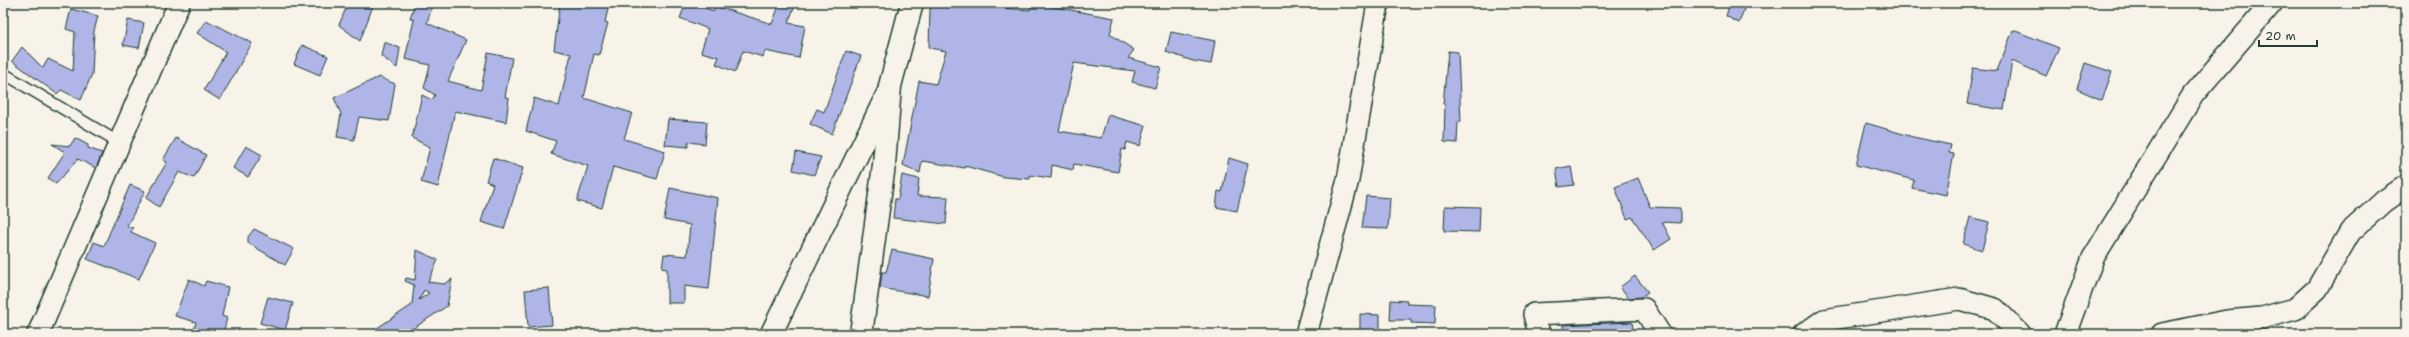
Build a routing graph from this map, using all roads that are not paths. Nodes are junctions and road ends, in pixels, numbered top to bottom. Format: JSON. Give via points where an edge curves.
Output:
{"nodes":[{"id":1,"x":180,"y":3,"type":"edge"},
{"id":2,"x":912,"y":3,"type":"edge"},
{"id":3,"x":1378,"y":3,"type":"edge"},
{"id":4,"x":2272,"y":3,"type":"edge"},
{"id":5,"x":3,"y":73,"type":"edge"},
{"id":6,"x":890,"y":86,"type":"junction"},
{"id":7,"x":120,"y":143,"type":"junction"},
{"id":8,"x":2406,"y":186,"type":"edge"},
{"id":9,"x":38,"y":334,"type":"edge"},
{"id":10,"x":771,"y":334,"type":"edge"},
{"id":11,"x":861,"y":334,"type":"edge"},
{"id":12,"x":1306,"y":334,"type":"edge"},
{"id":13,"x":1539,"y":334,"type":"edge"},
{"id":14,"x":1660,"y":334,"type":"edge"},
{"id":15,"x":1804,"y":334,"type":"edge"},
{"id":16,"x":2020,"y":334,"type":"edge"},
{"id":17,"x":2065,"y":334,"type":"edge"},
{"id":18,"x":2162,"y":334,"type":"edge"}],
"edges":[{"from":1,"to":7,"type":"street"},
{"from":2,"to":6,"type":"main road"},
{"from":3,"to":12,"type":"street","via":[[1348,180]]},
{"from":4,"to":17,"type":"street","via":[[2193,95],[2093,258]]},
{"from":5,"to":7,"type":"lane"},
{"from":6,"to":10,"type":"street"},
{"from":6,"to":11,"type":"main road","via":[[884,165]]},
{"from":7,"to":9,"type":"street"},
{"from":8,"to":18,"type":"street","via":[[2384,201],[2350,232],[2317,289],[2295,309],[2262,318],[2227,321]]},
{"from":13,"to":14,"type":"street","via":[[1534,314],[1644,309]]},
{"from":15,"to":16,"type":"street","via":[[1824,320],[1959,299],[1995,309]]}]}
